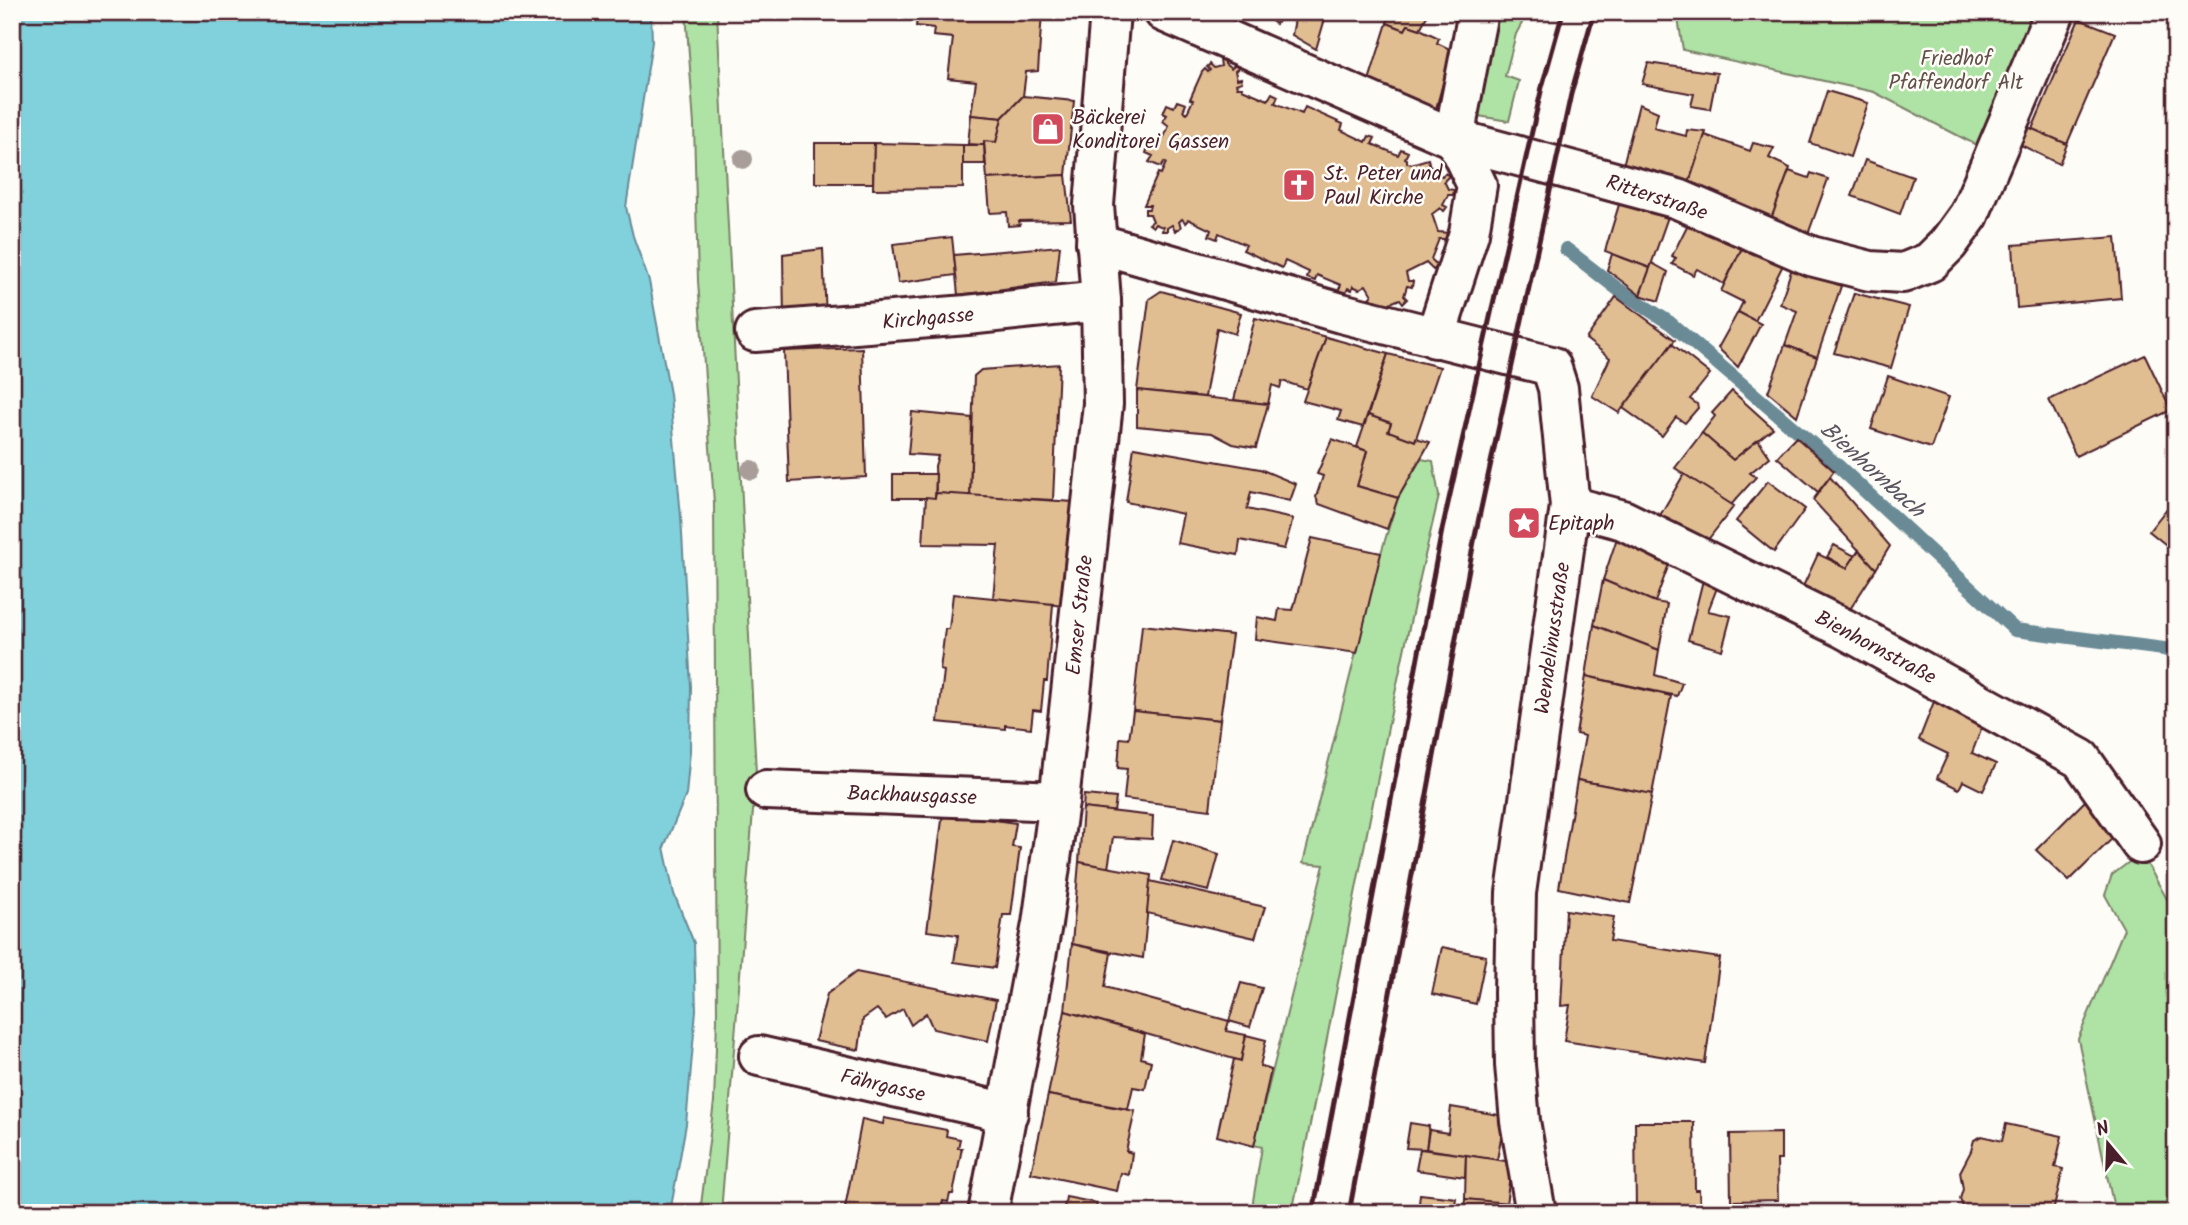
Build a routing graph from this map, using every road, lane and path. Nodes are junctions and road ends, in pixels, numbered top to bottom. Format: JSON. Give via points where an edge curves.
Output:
{"nodes":[{"id":1,"x":1110,"y":12,"type":"edge"},
{"id":2,"x":1164,"y":12,"type":"edge"},
{"id":3,"x":1478,"y":12,"type":"edge"},
{"id":4,"x":2055,"y":12,"type":"edge"},
{"id":5,"x":1455,"y":139,"type":"junction"},
{"id":6,"x":1096,"y":243,"type":"junction"},
{"id":7,"x":1101,"y":301,"type":"junction"},
{"id":8,"x":755,"y":332,"type":"dead end"},
{"id":9,"x":1435,"y":338,"type":"junction"},
{"id":10,"x":1570,"y":506,"type":"junction"},
{"id":11,"x":766,"y":790,"type":"dead end"},
{"id":12,"x":1059,"y":801,"type":"junction"},
{"id":13,"x":2141,"y":844,"type":"dead end"},
{"id":14,"x":759,"y":1056,"type":"dead end"},
{"id":15,"x":1008,"y":1113,"type":"junction"},
{"id":16,"x":988,"y":1213,"type":"edge"},
{"id":17,"x":1536,"y":1213,"type":"edge"}],
"edges":[{"from":1,"to":6,"type":"street","name":"Emser Straße","via":[[1094,205]]},
{"from":2,"to":5,"type":"street","name":"Ritterstraße"},
{"from":3,"to":5,"type":"street"},
{"from":4,"to":5,"type":"street","name":"Ritterstraße","via":[[1969,215],[1930,262],[1903,273],[1870,271],[1811,257],[1678,199]]},
{"from":5,"to":9,"type":"street","via":[[1477,185],[1469,233]]},
{"from":6,"to":7,"type":"street","name":"Emser Straße"},
{"from":6,"to":9,"type":"street","name":"Wendelinusstraße"},
{"from":7,"to":8,"type":"street","name":"Kirchgasse"},
{"from":7,"to":12,"type":"street","name":"Emser Straße","via":[[1103,404]]},
{"from":9,"to":10,"type":"street","name":"Wendelinusstraße","via":[[1551,366],[1558,388]]},
{"from":10,"to":13,"type":"street","name":"Bienhornstraße","via":[[1622,520],[1843,628],[2081,758]]},
{"from":10,"to":17,"type":"street","name":"Wendelinusstraße","via":[[1516,893],[1515,1065]]},
{"from":11,"to":12,"type":"street","name":"Backhausgasse"},
{"from":12,"to":15,"type":"street","name":"Emser Straße"},
{"from":14,"to":15,"type":"street","name":"Fährgasse"},
{"from":15,"to":16,"type":"street","name":"Emser Straße"}]}
